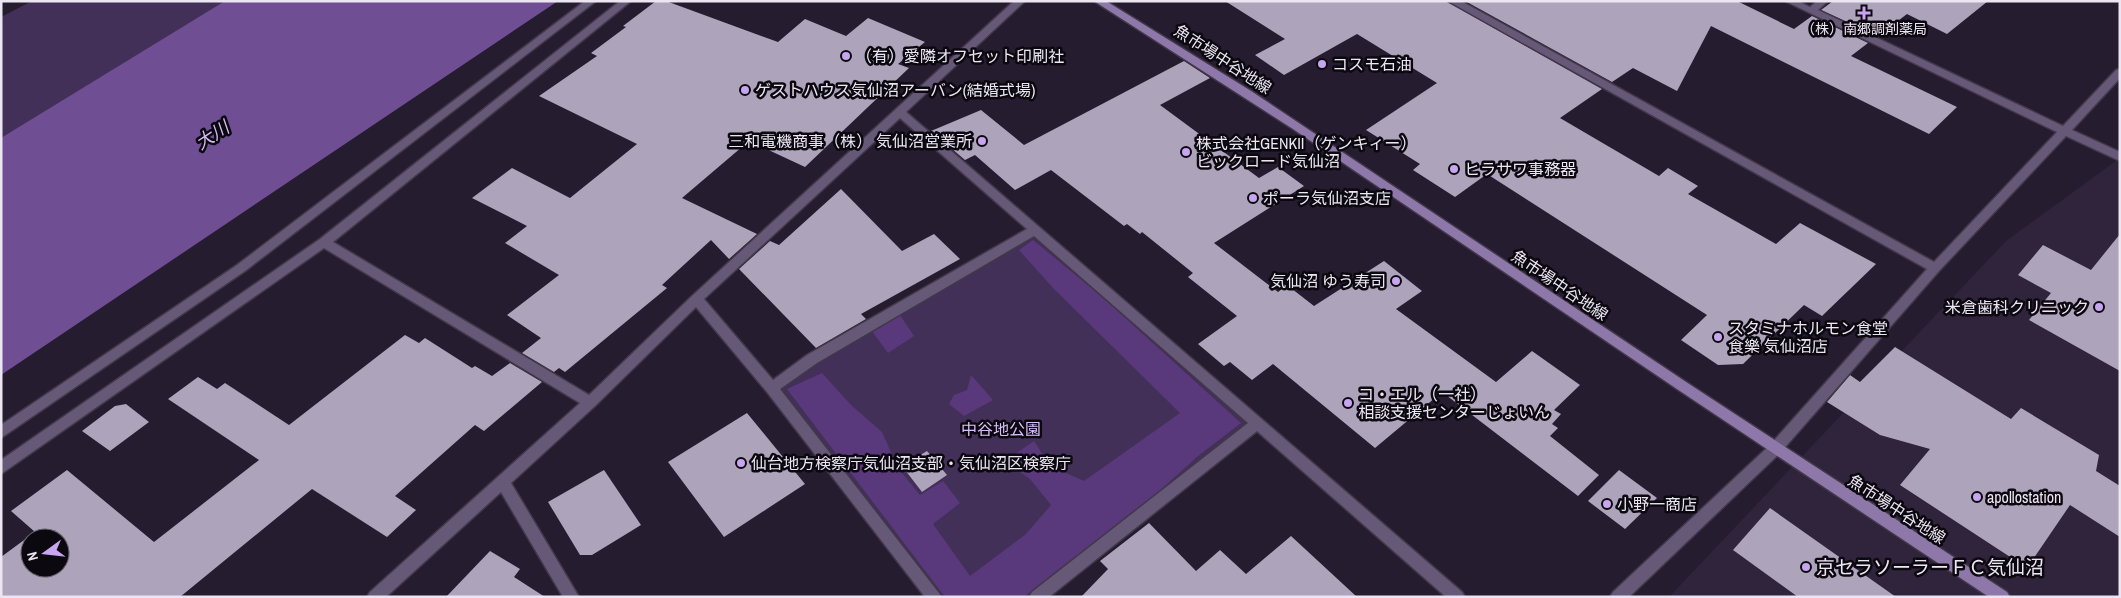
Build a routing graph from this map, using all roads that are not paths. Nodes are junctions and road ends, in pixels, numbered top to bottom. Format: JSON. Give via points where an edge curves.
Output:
{"nodes":[{"id":1,"x":591,"y":1,"type":"edge"},
{"id":2,"x":626,"y":1,"type":"edge"},
{"id":3,"x":1020,"y":1,"type":"edge"},
{"id":4,"x":1098,"y":1,"type":"edge"},
{"id":5,"x":1790,"y":1,"type":"edge"},
{"id":6,"x":1823,"y":1,"type":"edge"},
{"id":7,"x":1459,"y":2,"type":"edge"},
{"id":8,"x":1811,"y":11,"type":"junction"},
{"id":9,"x":2120,"y":72,"type":"edge"},
{"id":10,"x":900,"y":112,"type":"junction"},
{"id":11,"x":2065,"y":131,"type":"junction"},
{"id":12,"x":2120,"y":157,"type":"edge"},
{"id":13,"x":1035,"y":230,"type":"junction"},
{"id":14,"x":324,"y":242,"type":"junction"},
{"id":15,"x":1936,"y":268,"type":"junction"},
{"id":16,"x":696,"y":299,"type":"junction"},
{"id":17,"x":772,"y":388,"type":"junction"},
{"id":18,"x":590,"y":402,"type":"junction"},
{"id":19,"x":1256,"y":424,"type":"junction"},
{"id":20,"x":1,"y":432,"type":"edge"},
{"id":21,"x":1775,"y":449,"type":"junction"},
{"id":22,"x":1,"y":468,"type":"edge"},
{"id":23,"x":502,"y":481,"type":"junction"},
{"id":24,"x":375,"y":597,"type":"edge"},
{"id":25,"x":571,"y":597,"type":"edge"},
{"id":26,"x":934,"y":597,"type":"edge"},
{"id":27,"x":1037,"y":597,"type":"edge"},
{"id":28,"x":1457,"y":597,"type":"edge"},
{"id":29,"x":1618,"y":597,"type":"edge"},
{"id":30,"x":2002,"y":597,"type":"edge"}],
"edges":[{"from":1,"to":20,"type":"street","via":[[241,268]]},
{"from":2,"to":14,"type":"street"},
{"from":3,"to":10,"type":"street"},
{"from":4,"to":21,"type":"street","name":"魚市場中谷地線","via":[[1280,116]]},
{"from":5,"to":8,"type":"street"},
{"from":6,"to":8,"type":"street"},
{"from":7,"to":15,"type":"street"},
{"from":8,"to":11,"type":"street"},
{"from":9,"to":11,"type":"street"},
{"from":10,"to":13,"type":"street"},
{"from":10,"to":16,"type":"street"},
{"from":11,"to":12,"type":"street"},
{"from":11,"to":15,"type":"street"},
{"from":13,"to":17,"type":"street","via":[[812,359]]},
{"from":13,"to":19,"type":"street"},
{"from":14,"to":18,"type":"street"},
{"from":14,"to":22,"type":"street"},
{"from":15,"to":21,"type":"street"},
{"from":16,"to":17,"type":"street"},
{"from":16,"to":18,"type":"street"},
{"from":17,"to":26,"type":"street"},
{"from":18,"to":23,"type":"street"},
{"from":19,"to":27,"type":"street"},
{"from":19,"to":28,"type":"street"},
{"from":21,"to":29,"type":"street"},
{"from":21,"to":30,"type":"street","name":"魚市場中谷地線"},
{"from":23,"to":24,"type":"street"},
{"from":23,"to":25,"type":"street"}]}
